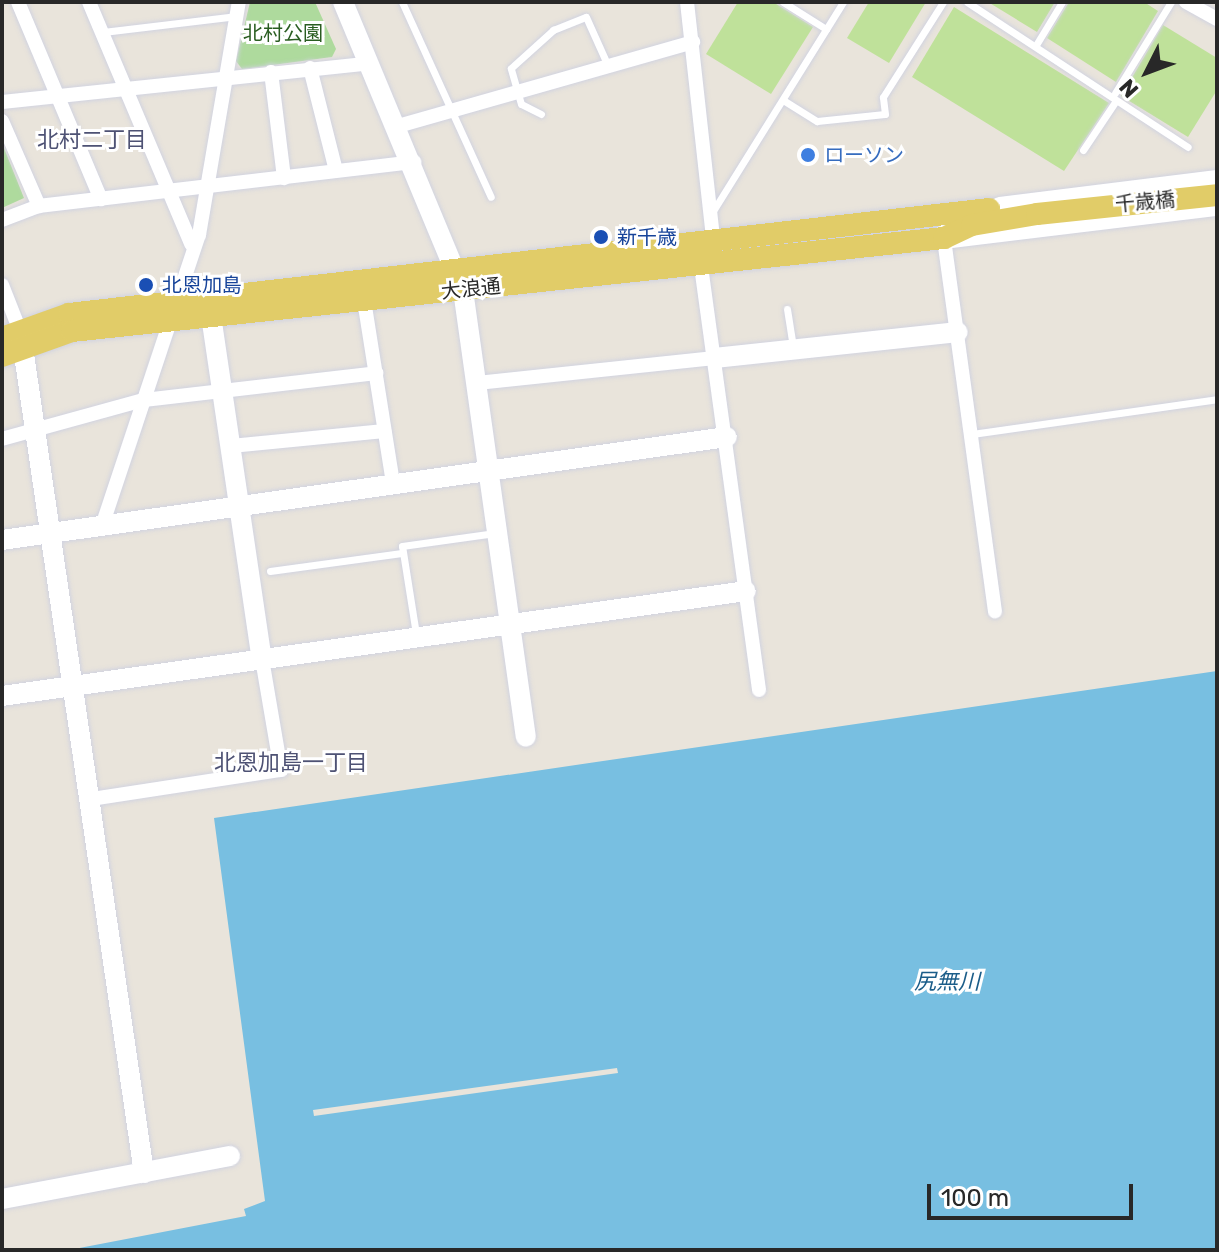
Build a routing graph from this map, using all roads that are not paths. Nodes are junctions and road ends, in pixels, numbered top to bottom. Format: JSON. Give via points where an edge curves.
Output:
{"nodes":[{"id":1,"x":18,"y":2,"type":"edge"},
{"id":2,"x":89,"y":2,"type":"edge"},
{"id":3,"x":343,"y":2,"type":"edge"},
{"id":4,"x":402,"y":2,"type":"edge"},
{"id":5,"x":687,"y":2,"type":"edge"},
{"id":6,"x":783,"y":2,"type":"edge"},
{"id":7,"x":843,"y":2,"type":"edge"},
{"id":8,"x":943,"y":2,"type":"edge"},
{"id":9,"x":967,"y":2,"type":"edge"},
{"id":10,"x":1062,"y":2,"type":"edge"},
{"id":11,"x":1171,"y":2,"type":"edge"},
{"id":12,"x":1186,"y":2,"type":"edge"},
{"id":13,"x":239,"y":9,"type":"edge"},
{"id":14,"x":1217,"y":19,"type":"edge"},
{"id":15,"x":826,"y":29,"type":"junction"},
{"id":16,"x":102,"y":32,"type":"junction"},
{"id":17,"x":693,"y":42,"type":"junction"},
{"id":18,"x":1036,"y":45,"type":"junction"},
{"id":19,"x":370,"y":63,"type":"junction"},
{"id":20,"x":608,"y":66,"type":"junction"},
{"id":21,"x":310,"y":68,"type":"junction"},
{"id":22,"x":271,"y":72,"type":"junction"},
{"id":23,"x":229,"y":76,"type":"junction"},
{"id":24,"x":127,"y":89,"type":"junction"},
{"id":25,"x":517,"y":92,"type":"junction"},
{"id":26,"x":58,"y":96,"type":"junction"},
{"id":27,"x":1115,"y":98,"type":"junction"},
{"id":28,"x":783,"y":100,"type":"junction"},
{"id":29,"x":2,"y":102,"type":"edge"},
{"id":30,"x":454,"y":110,"type":"junction"},
{"id":31,"x":541,"y":114,"type":"dead end"},
{"id":32,"x":2,"y":121,"type":"edge"},
{"id":33,"x":398,"y":126,"type":"junction"},
{"id":34,"x":1188,"y":147,"type":"dead end"},
{"id":35,"x":1083,"y":150,"type":"dead end"},
{"id":36,"x":414,"y":162,"type":"junction"},
{"id":37,"x":336,"y":171,"type":"junction"},
{"id":38,"x":284,"y":178,"type":"junction"},
{"id":39,"x":1217,"y":180,"type":"edge"},
{"id":40,"x":209,"y":188,"type":"junction"},
{"id":41,"x":170,"y":191,"type":"junction"},
{"id":42,"x":1217,"y":195,"type":"edge"},
{"id":43,"x":491,"y":197,"type":"dead end"},
{"id":44,"x":101,"y":199,"type":"junction"},
{"id":45,"x":39,"y":206,"type":"junction"},
{"id":46,"x":1217,"y":206,"type":"edge"},
{"id":47,"x":1000,"y":207,"type":"junction"},
{"id":48,"x":1037,"y":214,"type":"junction"},
{"id":49,"x":709,"y":218,"type":"junction"},
{"id":50,"x":2,"y":220,"type":"edge"},
{"id":51,"x":942,"y":227,"type":"junction"},
{"id":52,"x":191,"y":244,"type":"junction"},
{"id":53,"x":707,"y":254,"type":"junction"},
{"id":54,"x":459,"y":281,"type":"junction"},
{"id":55,"x":2,"y":285,"type":"edge"},
{"id":56,"x":364,"y":300,"type":"junction"},
{"id":57,"x":210,"y":307,"type":"junction"},
{"id":58,"x":787,"y":309,"type":"dead end"},
{"id":59,"x":170,"y":311,"type":"junction"},
{"id":60,"x":958,"y":332,"type":"junction"},
{"id":61,"x":15,"y":339,"type":"edge"},
{"id":62,"x":793,"y":350,"type":"junction"},
{"id":63,"x":2,"y":356,"type":"edge"},
{"id":64,"x":715,"y":358,"type":"junction"},
{"id":65,"x":376,"y":373,"type":"junction"},
{"id":66,"x":477,"y":383,"type":"junction"},
{"id":67,"x":223,"y":391,"type":"junction"},
{"id":68,"x":1217,"y":399,"type":"edge"},
{"id":69,"x":144,"y":400,"type":"junction"},
{"id":70,"x":36,"y":426,"type":"junction"},
{"id":71,"x":384,"y":431,"type":"junction"},
{"id":72,"x":972,"y":434,"type":"junction"},
{"id":73,"x":727,"y":437,"type":"junction"},
{"id":74,"x":2,"y":439,"type":"edge"},
{"id":75,"x":231,"y":446,"type":"junction"},
{"id":76,"x":488,"y":471,"type":"junction"},
{"id":77,"x":393,"y":484,"type":"junction"},
{"id":78,"x":240,"y":506,"type":"junction"},
{"id":79,"x":102,"y":526,"type":"junction"},
{"id":80,"x":53,"y":533,"type":"junction"},
{"id":81,"x":497,"y":533,"type":"junction"},
{"id":82,"x":2,"y":540,"type":"edge"},
{"id":83,"x":402,"y":553,"type":"junction"},
{"id":84,"x":270,"y":571,"type":"dead end"},
{"id":85,"x":746,"y":591,"type":"junction"},
{"id":86,"x":995,"y":611,"type":"dead end"},
{"id":87,"x":509,"y":625,"type":"junction"},
{"id":88,"x":416,"y":637,"type":"junction"},
{"id":89,"x":262,"y":659,"type":"junction"},
{"id":90,"x":74,"y":686,"type":"junction"},
{"id":91,"x":759,"y":690,"type":"dead end"},
{"id":92,"x":2,"y":696,"type":"edge"},
{"id":93,"x":526,"y":737,"type":"dead end"},
{"id":94,"x":91,"y":799,"type":"junction"},
{"id":95,"x":230,"y":1156,"type":"dead end"},
{"id":96,"x":144,"y":1173,"type":"junction"},
{"id":97,"x":2,"y":1199,"type":"edge"}],
"edges":[{"from":1,"to":26,"type":"street"},
{"from":2,"to":16,"type":"street"},
{"from":3,"to":19,"type":"street"},
{"from":4,"to":30,"type":"lane"},
{"from":5,"to":17,"type":"street"},
{"from":6,"to":15,"type":"lane"},
{"from":7,"to":15,"type":"lane"},
{"from":8,"to":28,"type":"lane","via":[[883,97],[885,114],[817,121]]},
{"from":9,"to":18,"type":"lane"},
{"from":10,"to":18,"type":"lane"},
{"from":11,"to":27,"type":"lane"},
{"from":12,"to":14,"type":"street"},
{"from":13,"to":16,"type":"lane"},
{"from":13,"to":23,"type":"street"},
{"from":15,"to":28,"type":"lane"},
{"from":16,"to":24,"type":"street"},
{"from":17,"to":20,"type":"street"},
{"from":17,"to":49,"type":"street"},
{"from":18,"to":27,"type":"lane"},
{"from":19,"to":21,"type":"street"},
{"from":19,"to":33,"type":"street"},
{"from":20,"to":25,"type":"street"},
{"from":20,"to":25,"type":"lane","via":[[586,17],[553,30],[513,63]]},
{"from":21,"to":22,"type":"street"},
{"from":21,"to":37,"type":"street"},
{"from":22,"to":23,"type":"street"},
{"from":22,"to":38,"type":"street"},
{"from":23,"to":24,"type":"street"},
{"from":23,"to":40,"type":"street"},
{"from":24,"to":26,"type":"street"},
{"from":24,"to":41,"type":"street"},
{"from":25,"to":30,"type":"street"},
{"from":25,"to":31,"type":"lane","via":[[525,110]]},
{"from":26,"to":29,"type":"street"},
{"from":26,"to":44,"type":"street"},
{"from":27,"to":34,"type":"lane"},
{"from":27,"to":35,"type":"lane"},
{"from":28,"to":49,"type":"lane"},
{"from":30,"to":33,"type":"street"},
{"from":30,"to":43,"type":"lane"},
{"from":32,"to":45,"type":"street"},
{"from":33,"to":36,"type":"street"},
{"from":36,"to":37,"type":"street"},
{"from":36,"to":54,"type":"street"},
{"from":37,"to":38,"type":"street"},
{"from":38,"to":40,"type":"street"},
{"from":39,"to":47,"type":"street"},
{"from":40,"to":41,"type":"street"},
{"from":40,"to":52,"type":"street"},
{"from":41,"to":44,"type":"street"},
{"from":41,"to":52,"type":"street"},
{"from":42,"to":48,"type":"main road","name":"千歳橋"},
{"from":44,"to":45,"type":"street"},
{"from":45,"to":50,"type":"street"},
{"from":46,"to":51,"type":"street"},
{"from":47,"to":48,"type":"main road"},
{"from":47,"to":51,"type":"main road"},
{"from":48,"to":51,"type":"main road","name":"千歳橋"},
{"from":49,"to":53,"type":"street"},
{"from":51,"to":53,"type":"main road","name":"大浪通"},
{"from":51,"to":60,"type":"street"},
{"from":52,"to":59,"type":"street"},
{"from":53,"to":54,"type":"main road","name":"大浪通"},
{"from":53,"to":64,"type":"street"},
{"from":54,"to":56,"type":"main road","name":"大浪通"},
{"from":54,"to":57,"type":"main road","name":"大浪通"},
{"from":54,"to":66,"type":"street"},
{"from":55,"to":61,"type":"street"},
{"from":56,"to":57,"type":"main road","name":"大浪通"},
{"from":56,"to":65,"type":"street"},
{"from":57,"to":59,"type":"main road","name":"大浪通"},
{"from":57,"to":67,"type":"street"},
{"from":58,"to":62,"type":"lane"},
{"from":59,"to":61,"type":"main road","name":"大浪通"},
{"from":59,"to":69,"type":"street"},
{"from":60,"to":62,"type":"street"},
{"from":60,"to":72,"type":"street"},
{"from":61,"to":63,"type":"main road","name":"大浪通"},
{"from":61,"to":70,"type":"street"},
{"from":62,"to":64,"type":"street"},
{"from":64,"to":66,"type":"street"},
{"from":64,"to":73,"type":"street"},
{"from":65,"to":67,"type":"street"},
{"from":65,"to":71,"type":"street"},
{"from":66,"to":76,"type":"street"},
{"from":67,"to":69,"type":"street"},
{"from":67,"to":75,"type":"street"},
{"from":68,"to":72,"type":"lane"},
{"from":69,"to":70,"type":"street"},
{"from":69,"to":79,"type":"street"},
{"from":70,"to":74,"type":"street"},
{"from":70,"to":80,"type":"street"},
{"from":71,"to":75,"type":"street"},
{"from":71,"to":77,"type":"street"},
{"from":72,"to":86,"type":"street"},
{"from":73,"to":76,"type":"street"},
{"from":73,"to":85,"type":"street"},
{"from":75,"to":78,"type":"street"},
{"from":76,"to":77,"type":"street"},
{"from":76,"to":81,"type":"street"},
{"from":77,"to":78,"type":"street"},
{"from":78,"to":79,"type":"street"},
{"from":78,"to":89,"type":"street"},
{"from":79,"to":80,"type":"street"},
{"from":80,"to":82,"type":"street"},
{"from":80,"to":90,"type":"street"},
{"from":81,"to":83,"type":"lane","via":[[402,546]]},
{"from":81,"to":87,"type":"street"},
{"from":83,"to":84,"type":"lane"},
{"from":83,"to":88,"type":"lane"},
{"from":85,"to":87,"type":"street"},
{"from":85,"to":91,"type":"street"},
{"from":87,"to":88,"type":"street"},
{"from":87,"to":93,"type":"street"},
{"from":88,"to":89,"type":"street"},
{"from":89,"to":90,"type":"street"},
{"from":89,"to":94,"type":"street","via":[[281,770]]},
{"from":90,"to":92,"type":"street"},
{"from":90,"to":94,"type":"street"},
{"from":94,"to":96,"type":"street"},
{"from":95,"to":96,"type":"street"},
{"from":96,"to":97,"type":"street"}]}
